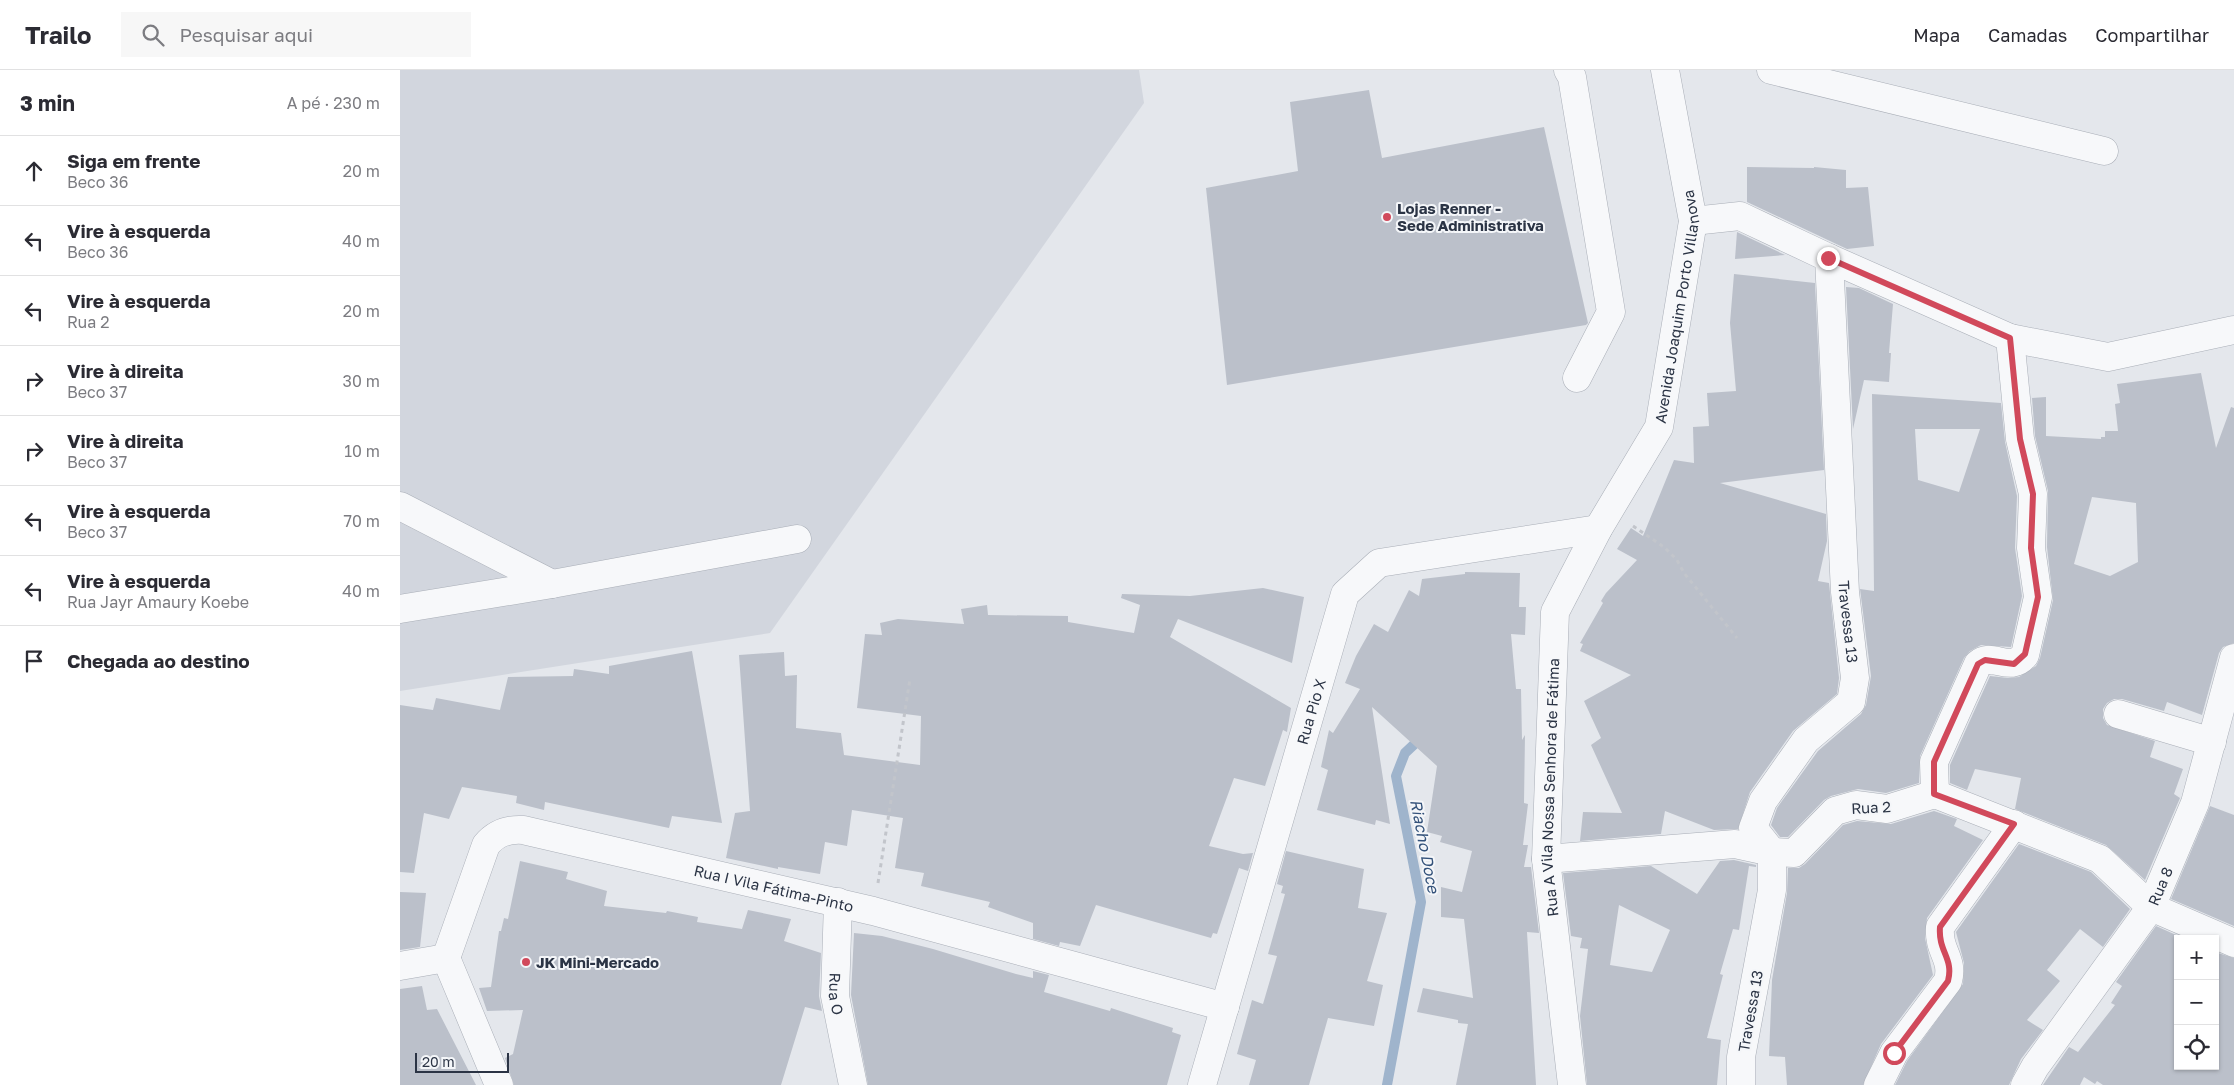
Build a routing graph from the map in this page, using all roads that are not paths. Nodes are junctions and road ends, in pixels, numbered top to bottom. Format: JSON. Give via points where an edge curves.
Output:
{"nodes":[{"id":1,"x":1568,"y":70,"type":"edge"},
{"id":2,"x":1665,"y":70,"type":"edge"},
{"id":3,"x":1771,"y":70,"type":"edge"},
{"id":4,"x":2104,"y":150,"type":"dead end"},
{"id":5,"x":1694,"y":221,"type":"junction"},
{"id":6,"x":1828,"y":258,"type":"junction"},
{"id":7,"x":2234,"y":330,"type":"edge"},
{"id":8,"x":2010,"y":338,"type":"junction"},
{"id":9,"x":1577,"y":378,"type":"dead end"},
{"id":10,"x":400,"y":506,"type":"edge"},
{"id":11,"x":1598,"y":529,"type":"junction"},
{"id":12,"x":797,"y":539,"type":"dead end"},
{"id":13,"x":552,"y":584,"type":"junction"},
{"id":14,"x":400,"y":609,"type":"edge"},
{"id":15,"x":2234,"y":658,"type":"edge"},
{"id":16,"x":2118,"y":714,"type":"dead end"},
{"id":17,"x":2212,"y":742,"type":"junction"},
{"id":18,"x":1934,"y":794,"type":"junction"},
{"id":19,"x":2014,"y":824,"type":"junction"},
{"id":20,"x":1772,"y":852,"type":"junction"},
{"id":21,"x":1546,"y":859,"type":"junction"},
{"id":22,"x":838,"y":902,"type":"junction"},
{"id":23,"x":2151,"y":907,"type":"junction"},
{"id":24,"x":2234,"y":943,"type":"edge"},
{"id":25,"x":446,"y":958,"type":"junction"},
{"id":26,"x":400,"y":966,"type":"edge"},
{"id":27,"x":1225,"y":1007,"type":"junction"},
{"id":28,"x":499,"y":1085,"type":"edge"},
{"id":29,"x":853,"y":1085,"type":"edge"},
{"id":30,"x":1202,"y":1085,"type":"edge"},
{"id":31,"x":1572,"y":1085,"type":"edge"},
{"id":32,"x":1741,"y":1085,"type":"edge"},
{"id":33,"x":1878,"y":1085,"type":"edge"},
{"id":34,"x":2025,"y":1085,"type":"edge"}],
"edges":[{"from":1,"to":9,"type":"street","via":[[1572,77],[1611,312]]},
{"from":2,"to":5,"type":"street","name":"Avenida Joaquim Porto Villanova"},
{"from":3,"to":4,"type":"street"},
{"from":5,"to":6,"type":"street","via":[[1740,216]]},
{"from":5,"to":11,"type":"street","name":"Avenida Joaquim Porto Villanova","via":[[1659,427]]},
{"from":6,"to":8,"type":"street"},
{"from":6,"to":20,"type":"street","name":"Travessa 13","via":[[1845,592],[1856,678],[1851,702],[1806,740],[1763,801],[1753,828]]},
{"from":7,"to":8,"type":"street","via":[[2108,357]]},
{"from":8,"to":18,"type":"street","via":[[2020,439],[2033,494],[2031,548],[2038,597],[2021,660],[2014,664],[1985,660],[1978,664],[1934,762]]},
{"from":10,"to":13,"type":"street"},
{"from":11,"to":21,"type":"street","name":"Rua A Vila Nossa Senhora de Fátima","via":[[1555,612]]},
{"from":11,"to":27,"type":"street","name":"Rua Pio X","via":[[1378,563],[1345,594]]},
{"from":12,"to":13,"type":"street"},
{"from":13,"to":14,"type":"street"},
{"from":15,"to":17,"type":"street","name":"Rua 8"},
{"from":16,"to":17,"type":"street"},
{"from":17,"to":23,"type":"street","name":"Rua 8","via":[[2195,803]]},
{"from":18,"to":19,"type":"street"},
{"from":18,"to":20,"type":"street","name":"Rua 2","via":[[1887,808],[1856,806],[1835,811],[1794,854]]},
{"from":19,"to":23,"type":"street","via":[[2100,859]]},
{"from":19,"to":33,"type":"street","via":[[1940,927],[1939,941],[1951,968],[1948,981],[1894,1053]]},
{"from":20,"to":21,"type":"street","name":"Rua 2","via":[[1735,844]]},
{"from":20,"to":32,"type":"street","name":"Travessa 13","via":[[1772,890],[1741,1057]]},
{"from":21,"to":31,"type":"street","name":"Rua A Vila Nossa Senhora de Fátima"},
{"from":22,"to":25,"type":"street","name":"Rua I Vila Fátima-Pinto","via":[[512,829],[493,836],[486,845]]},
{"from":22,"to":27,"type":"street","name":"Rua I Vila Fátima-Pinto"},
{"from":22,"to":29,"type":"street","name":"Rua O","via":[[835,996]]},
{"from":23,"to":24,"type":"street"},
{"from":23,"to":34,"type":"street","name":"Rua 8"},
{"from":25,"to":26,"type":"street"},
{"from":25,"to":28,"type":"street"},
{"from":27,"to":30,"type":"street","name":"Rua Pio X"}]}
